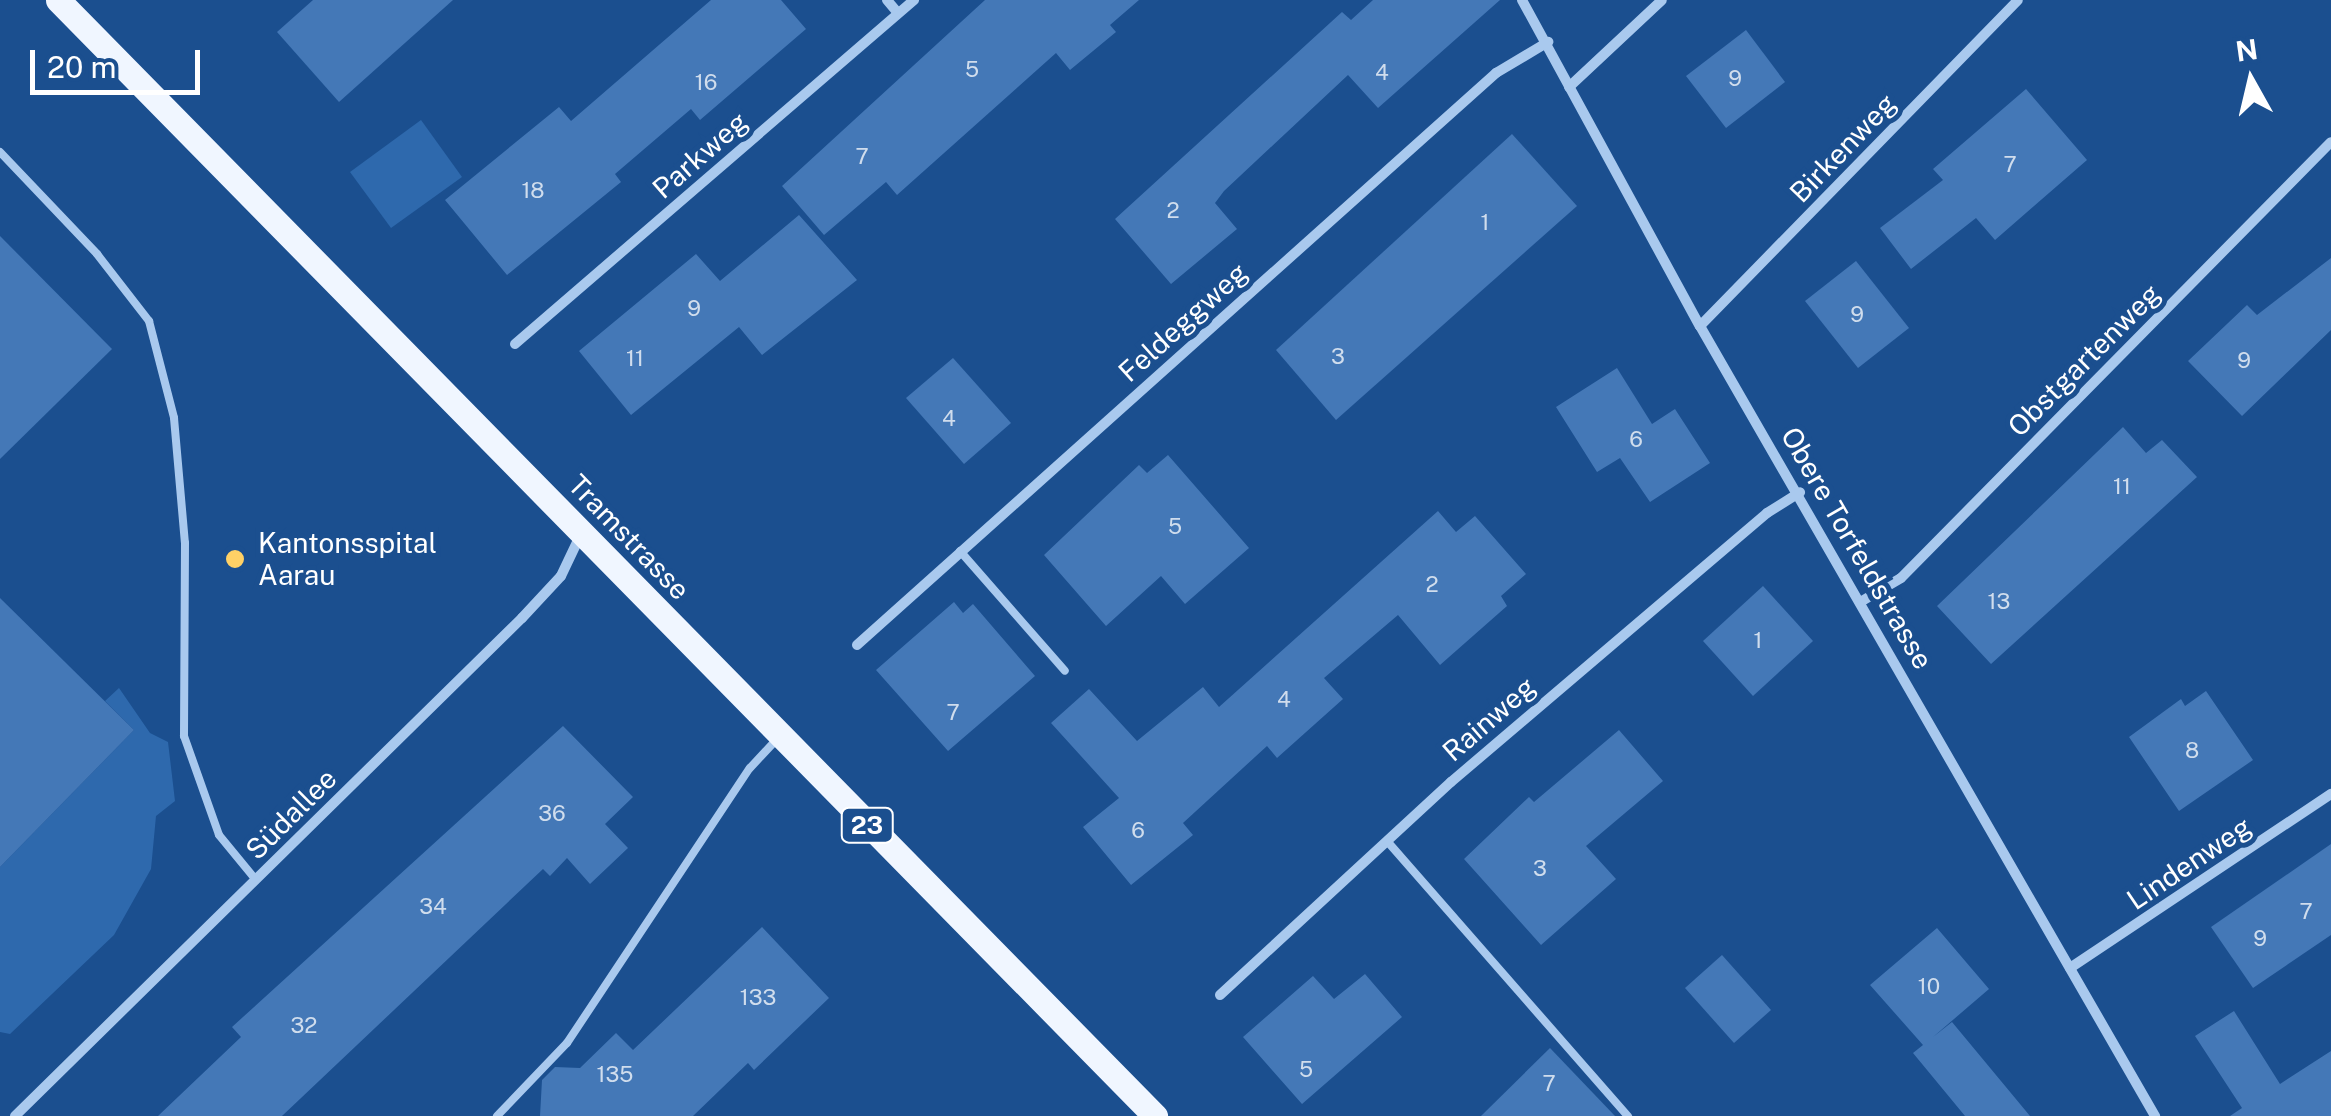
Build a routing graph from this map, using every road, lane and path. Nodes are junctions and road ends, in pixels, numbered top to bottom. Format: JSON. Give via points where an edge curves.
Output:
{"nodes":[{"id":1,"x":58,"y":0,"type":"edge"},
{"id":2,"x":887,"y":0,"type":"edge"},
{"id":3,"x":914,"y":0,"type":"edge"},
{"id":4,"x":1522,"y":0,"type":"edge"},
{"id":5,"x":1662,"y":0,"type":"edge"},
{"id":6,"x":2018,"y":0,"type":"edge"},
{"id":7,"x":898,"y":13,"type":"junction"},
{"id":8,"x":1548,"y":42,"type":"junction"},
{"id":9,"x":1569,"y":87,"type":"junction"},
{"id":10,"x":2331,"y":142,"type":"edge"},
{"id":11,"x":0,"y":152,"type":"edge"},
{"id":12,"x":1700,"y":326,"type":"junction"},
{"id":13,"x":515,"y":344,"type":"dead end"},
{"id":14,"x":1800,"y":492,"type":"junction"},
{"id":15,"x":582,"y":530,"type":"junction"},
{"id":16,"x":960,"y":551,"type":"junction"},
{"id":17,"x":1862,"y":601,"type":"junction"},
{"id":18,"x":856,"y":645,"type":"dead end"},
{"id":19,"x":1065,"y":672,"type":"dead end"},
{"id":20,"x":779,"y":736,"type":"junction"},
{"id":21,"x":2331,"y":794,"type":"edge"},
{"id":22,"x":1387,"y":841,"type":"junction"},
{"id":23,"x":256,"y":880,"type":"junction"},
{"id":24,"x":2070,"y":968,"type":"junction"},
{"id":25,"x":1220,"y":996,"type":"dead end"},
{"id":26,"x":15,"y":1116,"type":"edge"},
{"id":27,"x":497,"y":1116,"type":"edge"},
{"id":28,"x":1156,"y":1116,"type":"edge"},
{"id":29,"x":1628,"y":1116,"type":"edge"},
{"id":30,"x":2155,"y":1116,"type":"edge"}],
"edges":[{"from":1,"to":15,"type":"main road","name":"Tramstrasse","number":"23"},
{"from":2,"to":7,"type":"street"},
{"from":3,"to":7,"type":"street","name":"Parkweg"},
{"from":4,"to":8,"type":"street","name":"Obere Torfeldstrasse"},
{"from":5,"to":9,"type":"street"},
{"from":6,"to":12,"type":"street","name":"Birkenweg"},
{"from":7,"to":13,"type":"street","name":"Parkweg"},
{"from":8,"to":9,"type":"street","name":"Obere Torfeldstrasse"},
{"from":8,"to":16,"type":"street","name":"Feldeggweg","via":[[1496,72]]},
{"from":9,"to":12,"type":"street","name":"Obere Torfeldstrasse"},
{"from":10,"to":17,"type":"street","name":"Obstgartenweg","via":[[1901,578]]},
{"from":11,"to":23,"type":"lane","via":[[97,254],[149,321],[174,418],[185,543],[184,736],[219,835]]},
{"from":12,"to":14,"type":"street","name":"Obere Torfeldstrasse"},
{"from":14,"to":17,"type":"street","name":"Obere Torfeldstrasse"},
{"from":14,"to":22,"type":"street","name":"Rainweg","via":[[1579,671]]},
{"from":15,"to":20,"type":"main road","name":"Tramstrasse","number":"23"},
{"from":15,"to":23,"type":"street","name":"Südallee","via":[[548,590]]},
{"from":16,"to":18,"type":"street","name":"Feldeggweg"},
{"from":16,"to":19,"type":"lane"},
{"from":17,"to":24,"type":"street","name":"Obere Torfeldstrasse"},
{"from":20,"to":27,"type":"lane","via":[[750,768],[567,1043]]},
{"from":20,"to":28,"type":"main road","name":"Tramstrasse","number":"23"},
{"from":21,"to":24,"type":"street","name":"Lindenweg"},
{"from":22,"to":25,"type":"street","name":"Rainweg"},
{"from":22,"to":29,"type":"lane"},
{"from":23,"to":26,"type":"street","name":"Südallee"},
{"from":24,"to":30,"type":"street","name":"Obere Torfeldstrasse"}]}
